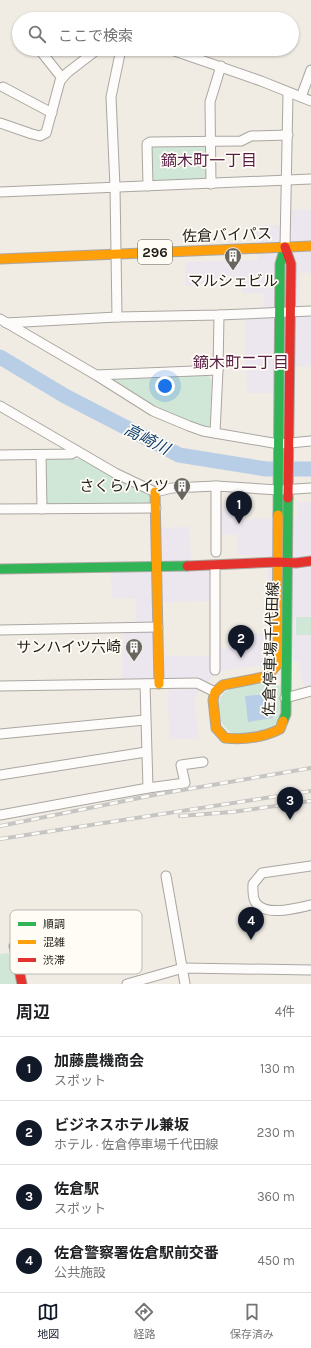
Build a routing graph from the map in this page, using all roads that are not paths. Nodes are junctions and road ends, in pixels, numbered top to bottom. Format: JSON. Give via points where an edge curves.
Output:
{"nodes":[{"id":1,"x":45,"y":56,"type":"edge"},
{"id":2,"x":89,"y":56,"type":"edge"},
{"id":3,"x":119,"y":56,"type":"edge"},
{"id":4,"x":190,"y":56,"type":"edge"},
{"id":5,"x":221,"y":66,"type":"junction"},
{"id":6,"x":311,"y":70,"type":"edge"},
{"id":7,"x":62,"y":78,"type":"junction"},
{"id":8,"x":3,"y":87,"type":"dead end"},
{"id":9,"x":288,"y":93,"type":"junction"},
{"id":10,"x":301,"y":97,"type":"junction"},
{"id":11,"x":311,"y":101,"type":"edge"},
{"id":12,"x":52,"y":112,"type":"junction"},
{"id":13,"x":2,"y":126,"type":"edge"},
{"id":14,"x":288,"y":135,"type":"junction"},
{"id":15,"x":210,"y":142,"type":"junction"},
{"id":16,"x":311,"y":179,"type":"edge"},
{"id":17,"x":287,"y":180,"type":"junction"},
{"id":18,"x":210,"y":184,"type":"junction"},
{"id":19,"x":115,"y":186,"type":"junction"},
{"id":20,"x":148,"y":186,"type":"junction"},
{"id":21,"x":0,"y":192,"type":"edge"},
{"id":22,"x":311,"y":246,"type":"edge"},
{"id":23,"x":285,"y":247,"type":"junction"},
{"id":24,"x":116,"y":254,"type":"junction"},
{"id":25,"x":0,"y":259,"type":"edge"},
{"id":26,"x":311,"y":311,"type":"edge"},
{"id":27,"x":280,"y":312,"type":"junction"},
{"id":28,"x":291,"y":312,"type":"junction"},
{"id":29,"x":219,"y":315,"type":"junction"},
{"id":30,"x":117,"y":317,"type":"junction"},
{"id":31,"x":3,"y":321,"type":"edge"},
{"id":32,"x":218,"y":370,"type":"junction"},
{"id":33,"x":96,"y":375,"type":"junction"},
{"id":34,"x":0,"y":406,"type":"edge"},
{"id":35,"x":215,"y":433,"type":"junction"},
{"id":36,"x":311,"y":442,"type":"edge"},
{"id":37,"x":279,"y":444,"type":"junction"},
{"id":38,"x":289,"y":444,"type":"junction"},
{"id":39,"x":77,"y":451,"type":"junction"},
{"id":40,"x":41,"y":454,"type":"junction"},
{"id":41,"x":0,"y":455,"type":"edge"},
{"id":42,"x":216,"y":486,"type":"junction"},
{"id":43,"x":311,"y":488,"type":"edge"},
{"id":44,"x":279,"y":490,"type":"junction"},
{"id":45,"x":289,"y":490,"type":"junction"},
{"id":46,"x":156,"y":492,"type":"junction"},
{"id":47,"x":156,"y":508,"type":"junction"},
{"id":48,"x":0,"y":509,"type":"edge"},
{"id":49,"x":42,"y":509,"type":"junction"},
{"id":50,"x":216,"y":552,"type":"dead end"},
{"id":51,"x":311,"y":561,"type":"edge"},
{"id":52,"x":283,"y":563,"type":"junction"},
{"id":53,"x":215,"y":565,"type":"junction"},
{"id":54,"x":156,"y":567,"type":"junction"},
{"id":55,"x":0,"y":569,"type":"edge"},
{"id":56,"x":158,"y":627,"type":"junction"},
{"id":57,"x":0,"y":630,"type":"edge"},
{"id":58,"x":215,"y":670,"type":"dead end"},
{"id":59,"x":145,"y":684,"type":"junction"},
{"id":60,"x":159,"y":684,"type":"junction"},
{"id":61,"x":0,"y":686,"type":"edge"},
{"id":62,"x":215,"y":692,"type":"junction"},
{"id":63,"x":311,"y":692,"type":"edge"},
{"id":64,"x":285,"y":698,"type":"junction"},
{"id":65,"x":145,"y":720,"type":"junction"},
{"id":66,"x":0,"y":734,"type":"edge"},
{"id":67,"x":146,"y":752,"type":"junction"},
{"id":68,"x":203,"y":762,"type":"dead end"},
{"id":69,"x":0,"y":775,"type":"edge"},
{"id":70,"x":148,"y":788,"type":"junction"},
{"id":71,"x":0,"y":816,"type":"edge"},
{"id":72,"x":311,"y":866,"type":"edge"},
{"id":73,"x":166,"y":876,"type":"dead end"},
{"id":74,"x":311,"y":905,"type":"edge"},
{"id":75,"x":183,"y":968,"type":"junction"},
{"id":76,"x":311,"y":970,"type":"edge"},
{"id":77,"x":20,"y":974,"type":"edge"},
{"id":78,"x":22,"y":984,"type":"edge"},
{"id":79,"x":127,"y":984,"type":"edge"},
{"id":80,"x":185,"y":984,"type":"edge"}],
"edges":[{"from":1,"to":7,"type":"street"},
{"from":2,"to":7,"type":"street"},
{"from":3,"to":19,"type":"street","via":[[110,98]]},
{"from":4,"to":5,"type":"street"},
{"from":5,"to":9,"type":"street"},
{"from":5,"to":15,"type":"street","via":[[210,102]]},
{"from":6,"to":10,"type":"street"},
{"from":7,"to":12,"type":"street"},
{"from":8,"to":12,"type":"street"},
{"from":9,"to":10,"type":"street"},
{"from":9,"to":14,"type":"street"},
{"from":10,"to":11,"type":"street"},
{"from":12,"to":13,"type":"street","via":[[46,133],[40,136]]},
{"from":14,"to":15,"type":"street","via":[[251,136],[241,141]]},
{"from":14,"to":17,"type":"street"},
{"from":15,"to":18,"type":"street"},
{"from":15,"to":20,"type":"street","via":[[147,144]]},
{"from":16,"to":17,"type":"street"},
{"from":17,"to":18,"type":"street"},
{"from":17,"to":23,"type":"street"},
{"from":18,"to":20,"type":"street"},
{"from":19,"to":20,"type":"street"},
{"from":19,"to":21,"type":"street"},
{"from":19,"to":24,"type":"street"},
{"from":22,"to":23,"type":"main road","name":"佐倉バイパス","number":"296"},
{"from":23,"to":24,"type":"main road","name":"佐倉バイパス","number":"296"},
{"from":23,"to":27,"type":"main road","via":[[280,264]]},
{"from":23,"to":28,"type":"main road","via":[[291,264]]},
{"from":24,"to":25,"type":"main road","name":"佐倉バイパス","number":"296"},
{"from":24,"to":30,"type":"street"},
{"from":26,"to":28,"type":"street"},
{"from":27,"to":28,"type":"street"},
{"from":27,"to":29,"type":"street"},
{"from":27,"to":37,"type":"main road"},
{"from":28,"to":38,"type":"main road"},
{"from":29,"to":30,"type":"street"},
{"from":29,"to":32,"type":"street"},
{"from":30,"to":31,"type":"street"},
{"from":31,"to":33,"type":"street"},
{"from":32,"to":33,"type":"street"},
{"from":32,"to":35,"type":"street"},
{"from":33,"to":35,"type":"street","via":[[153,411],[203,432]]},
{"from":34,"to":39,"type":"street"},
{"from":35,"to":37,"type":"street"},
{"from":36,"to":38,"type":"street"},
{"from":37,"to":38,"type":"street"},
{"from":37,"to":44,"type":"main road"},
{"from":38,"to":45,"type":"main road"},
{"from":39,"to":40,"type":"street","via":[[70,454]]},
{"from":39,"to":46,"type":"street"},
{"from":40,"to":41,"type":"street"},
{"from":40,"to":49,"type":"street"},
{"from":42,"to":44,"type":"street"},
{"from":42,"to":46,"type":"street","via":[[172,488]]},
{"from":42,"to":50,"type":"street"},
{"from":43,"to":45,"type":"street"},
{"from":44,"to":45,"type":"street"},
{"from":44,"to":52,"type":"main road"},
{"from":45,"to":52,"type":"main road"},
{"from":46,"to":47,"type":"main road"},
{"from":47,"to":49,"type":"street"},
{"from":47,"to":54,"type":"main road"},
{"from":48,"to":49,"type":"street"},
{"from":51,"to":52,"type":"main road"},
{"from":52,"to":53,"type":"main road","name":"佐倉停車場千代田線"},
{"from":52,"to":62,"type":"main road","name":"佐倉停車場千代田線","via":[[276,665],[264,677],[223,685]]},
{"from":52,"to":64,"type":"main road","name":"佐倉停車場千代田線"},
{"from":53,"to":54,"type":"main road","name":"佐倉停車場千代田線"},
{"from":53,"to":58,"type":"street"},
{"from":54,"to":55,"type":"main road","name":"佐倉停車場千代田線"},
{"from":54,"to":56,"type":"main road"},
{"from":56,"to":57,"type":"street"},
{"from":56,"to":60,"type":"main road"},
{"from":59,"to":60,"type":"street"},
{"from":59,"to":61,"type":"street"},
{"from":59,"to":65,"type":"street"},
{"from":60,"to":62,"type":"street","via":[[197,683]]},
{"from":62,"to":64,"type":"main road","name":"佐倉停車場千代田線","via":[[213,700],[216,728],[226,738],[240,740],[267,736],[280,729],[286,714]]},
{"from":63,"to":64,"type":"street"},
{"from":65,"to":66,"type":"street"},
{"from":65,"to":67,"type":"street"},
{"from":67,"to":69,"type":"street"},
{"from":67,"to":70,"type":"street"},
{"from":68,"to":70,"type":"street","via":[[181,765],[185,783]]},
{"from":70,"to":71,"type":"street"},
{"from":72,"to":74,"type":"street","via":[[262,873],[253,884],[253,893],[255,902],[268,910],[281,911]]},
{"from":73,"to":75,"type":"street"},
{"from":75,"to":76,"type":"street"},
{"from":75,"to":79,"type":"street"},
{"from":75,"to":80,"type":"street"},
{"from":77,"to":78,"type":"main road"}]}
